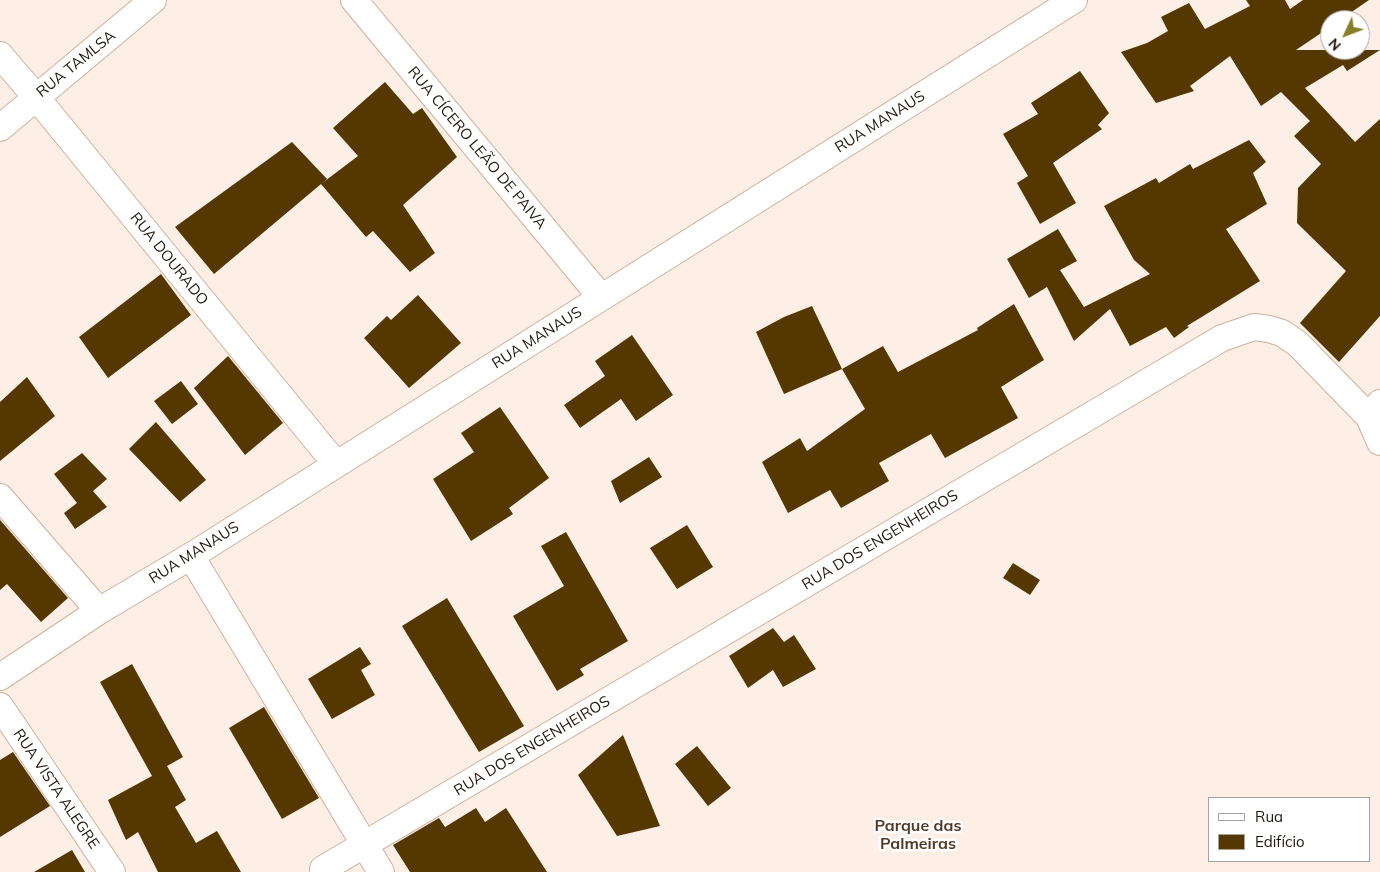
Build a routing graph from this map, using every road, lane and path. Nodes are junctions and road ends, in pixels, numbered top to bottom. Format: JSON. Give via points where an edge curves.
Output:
{"nodes":[{"id":1,"x":154,"y":0,"type":"edge"},
{"id":2,"x":354,"y":0,"type":"edge"},
{"id":3,"x":1074,"y":0,"type":"edge"},
{"id":4,"x":0,"y":55,"type":"edge"},
{"id":5,"x":36,"y":96,"type":"junction"},
{"id":6,"x":0,"y":128,"type":"edge"},
{"id":7,"x":601,"y":297,"type":"junction"},
{"id":8,"x":1374,"y":410,"type":"edge"},
{"id":9,"x":1380,"y":442,"type":"edge"},
{"id":10,"x":336,"y":464,"type":"junction"},
{"id":11,"x":0,"y":497,"type":"edge"},
{"id":12,"x":191,"y":556,"type":"junction"},
{"id":13,"x":99,"y":611,"type":"junction"},
{"id":14,"x":0,"y":677,"type":"edge"},
{"id":15,"x":0,"y":706,"type":"edge"},
{"id":16,"x":364,"y":845,"type":"junction"},
{"id":17,"x":323,"y":869,"type":"dead end"},
{"id":18,"x":112,"y":872,"type":"edge"},
{"id":19,"x":380,"y":872,"type":"edge"}],
"edges":[{"from":1,"to":5,"type":"street","name":"RUA TAMLSA"},
{"from":2,"to":7,"type":"street","name":"RUA CÍCERO LEÃO DE PAIVA"},
{"from":3,"to":7,"type":"street","name":"RUA MANAUS"},
{"from":4,"to":5,"type":"street","name":"RUA DOURADO"},
{"from":5,"to":6,"type":"street","name":"RUA TAMLSA"},
{"from":5,"to":10,"type":"street","name":"RUA DOURADO"},
{"from":7,"to":10,"type":"street","name":"RUA MANAUS"},
{"from":8,"to":9,"type":"street"},
{"from":8,"to":16,"type":"street","name":"RUA DOS ENGENHEIROS","via":[[1282,333],[1254,327],[1222,338]]},
{"from":10,"to":12,"type":"street","name":"RUA MANAUS"},
{"from":11,"to":13,"type":"street"},
{"from":12,"to":13,"type":"street","name":"RUA MANAUS"},
{"from":12,"to":16,"type":"street"},
{"from":13,"to":14,"type":"street","name":"RUA MANAUS"},
{"from":15,"to":18,"type":"street","name":"RUA VISTA ALEGRE"},
{"from":16,"to":17,"type":"street","name":"RUA DOS ENGENHEIROS"},
{"from":16,"to":19,"type":"street"}]}
